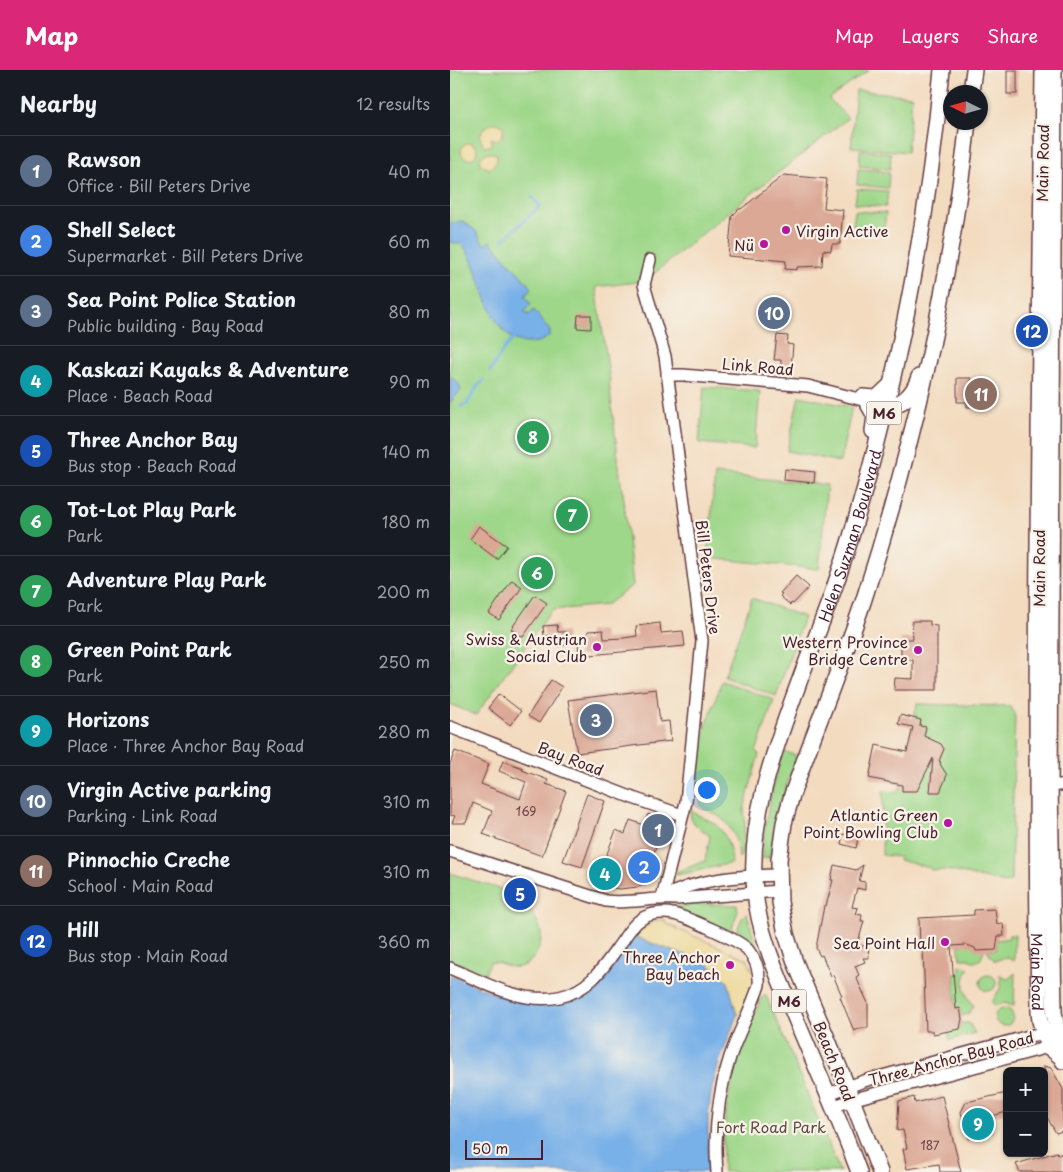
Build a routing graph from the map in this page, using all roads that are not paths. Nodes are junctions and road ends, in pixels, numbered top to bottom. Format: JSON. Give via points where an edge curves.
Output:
{"nodes":[{"id":1,"x":942,"y":70,"type":"edge"},
{"id":2,"x":974,"y":70,"type":"edge"},
{"id":3,"x":1043,"y":70,"type":"edge"},
{"id":4,"x":1054,"y":70,"type":"edge"},
{"id":5,"x":972,"y":85,"type":"edge"},
{"id":6,"x":967,"y":130,"type":"edge"},
{"id":7,"x":1053,"y":139,"type":"edge"},
{"id":8,"x":950,"y":249,"type":"junction"},
{"id":9,"x":650,"y":260,"type":"dead end"},
{"id":10,"x":668,"y":375,"type":"junction"},
{"id":11,"x":893,"y":380,"type":"junction"},
{"id":12,"x":1051,"y":387,"type":"edge"},
{"id":13,"x":845,"y":394,"type":"junction"},
{"id":14,"x":867,"y":402,"type":"junction"},
{"id":15,"x":886,"y":406,"type":"junction"},
{"id":16,"x":856,"y":518,"type":"junction"},
{"id":17,"x":1050,"y":582,"type":"edge"},
{"id":18,"x":450,"y":727,"type":"edge"},
{"id":19,"x":1050,"y":785,"type":"edge"},
{"id":20,"x":682,"y":815,"type":"junction"},
{"id":21,"x":450,"y":851,"type":"edge"},
{"id":22,"x":779,"y":875,"type":"junction"},
{"id":23,"x":754,"y":876,"type":"junction"},
{"id":24,"x":779,"y":891,"type":"junction"},
{"id":25,"x":755,"y":894,"type":"junction"},
{"id":26,"x":662,"y":898,"type":"junction"},
{"id":27,"x":450,"y":968,"type":"edge"},
{"id":28,"x":1058,"y":1044,"type":"edge"},
{"id":29,"x":849,"y":1093,"type":"junction"},
{"id":30,"x":831,"y":1100,"type":"junction"},
{"id":31,"x":717,"y":1172,"type":"edge"},
{"id":32,"x":859,"y":1172,"type":"edge"},
{"id":33,"x":880,"y":1172,"type":"edge"}],
"edges":[{"from":1,"to":11,"type":"main road","name":"Helen Suzman Boulevard","number":"M6","via":[[926,204]]},
{"from":2,"to":5,"type":"main road"},
{"from":3,"to":7,"type":"main road","name":"Main Road"},
{"from":4,"to":7,"type":"main road","name":"Main Road"},
{"from":6,"to":8,"type":"main road","number":"M6"},
{"from":7,"to":12,"type":"main road","name":"Main Road"},
{"from":8,"to":15,"type":"main road","via":[[917,385],[899,404]]},
{"from":8,"to":22,"type":"main road","number":"M6","via":[[928,364],[895,497],[863,601],[792,795],[781,837]]},
{"from":9,"to":10,"type":"street","name":"Bill Peters Drive","via":[[644,285]]},
{"from":10,"to":13,"type":"street","name":"Link Road","via":[[766,381]]},
{"from":10,"to":20,"type":"street","name":"Bill Peters Drive","via":[[702,641]]},
{"from":11,"to":13,"type":"street","name":"Link Road","via":[[876,396]]},
{"from":11,"to":15,"type":"main road","name":"Helen Suzman Boulevard","number":"M6"},
{"from":12,"to":17,"type":"main road","name":"Main Road"},
{"from":13,"to":14,"type":"street","name":"Link Road"},
{"from":14,"to":15,"type":"street","name":"Link Road"},
{"from":14,"to":16,"type":"main road","via":[[874,412],[875,422],[859,484]]},
{"from":15,"to":16,"type":"main road","name":"Helen Suzman Boulevard","number":"M6"},
{"from":16,"to":23,"type":"main road","name":"Helen Suzman Boulevard","number":"M6","via":[[777,744],[754,842]]},
{"from":17,"to":19,"type":"main road","name":"Main Road"},
{"from":18,"to":20,"type":"street","name":"Bay Road"},
{"from":19,"to":28,"type":"main road","name":"Main Road","via":[[1039,1012]]},
{"from":20,"to":26,"type":"street","name":"Bill Peters Drive"},
{"from":21,"to":26,"type":"street","via":[[606,901],[622,903]]},
{"from":22,"to":23,"type":"street"},
{"from":22,"to":24,"type":"main road","name":"Beach Road","number":"M6"},
{"from":23,"to":25,"type":"main road","name":"Beach Road","number":"M6"},
{"from":23,"to":26,"type":"street","via":[[707,881],[676,890]]},
{"from":24,"to":25,"type":"street"},
{"from":24,"to":29,"type":"main road","name":"Beach Road","number":"M6","via":[[786,934],[795,962]]},
{"from":25,"to":26,"type":"street"},
{"from":25,"to":30,"type":"main road","name":"Beach Road","number":"M6","via":[[773,963]]},
{"from":27,"to":31,"type":"street","via":[[512,993],[536,998],[570,993],[595,978],[628,932],[643,917],[653,914],[672,914],[747,948],[760,974],[759,986],[730,1055],[723,1084],[717,1122]]},
{"from":28,"to":29,"type":"street","name":"Three Anchor Bay Road"},
{"from":28,"to":29,"type":"street","name":"Three Anchor Bay Road"},
{"from":29,"to":30,"type":"street","name":"Three Anchor Bay Road"},
{"from":29,"to":33,"type":"main road","name":"Beach Road","number":"M6"},
{"from":30,"to":32,"type":"main road","name":"Beach Road","number":"M6"}]}
